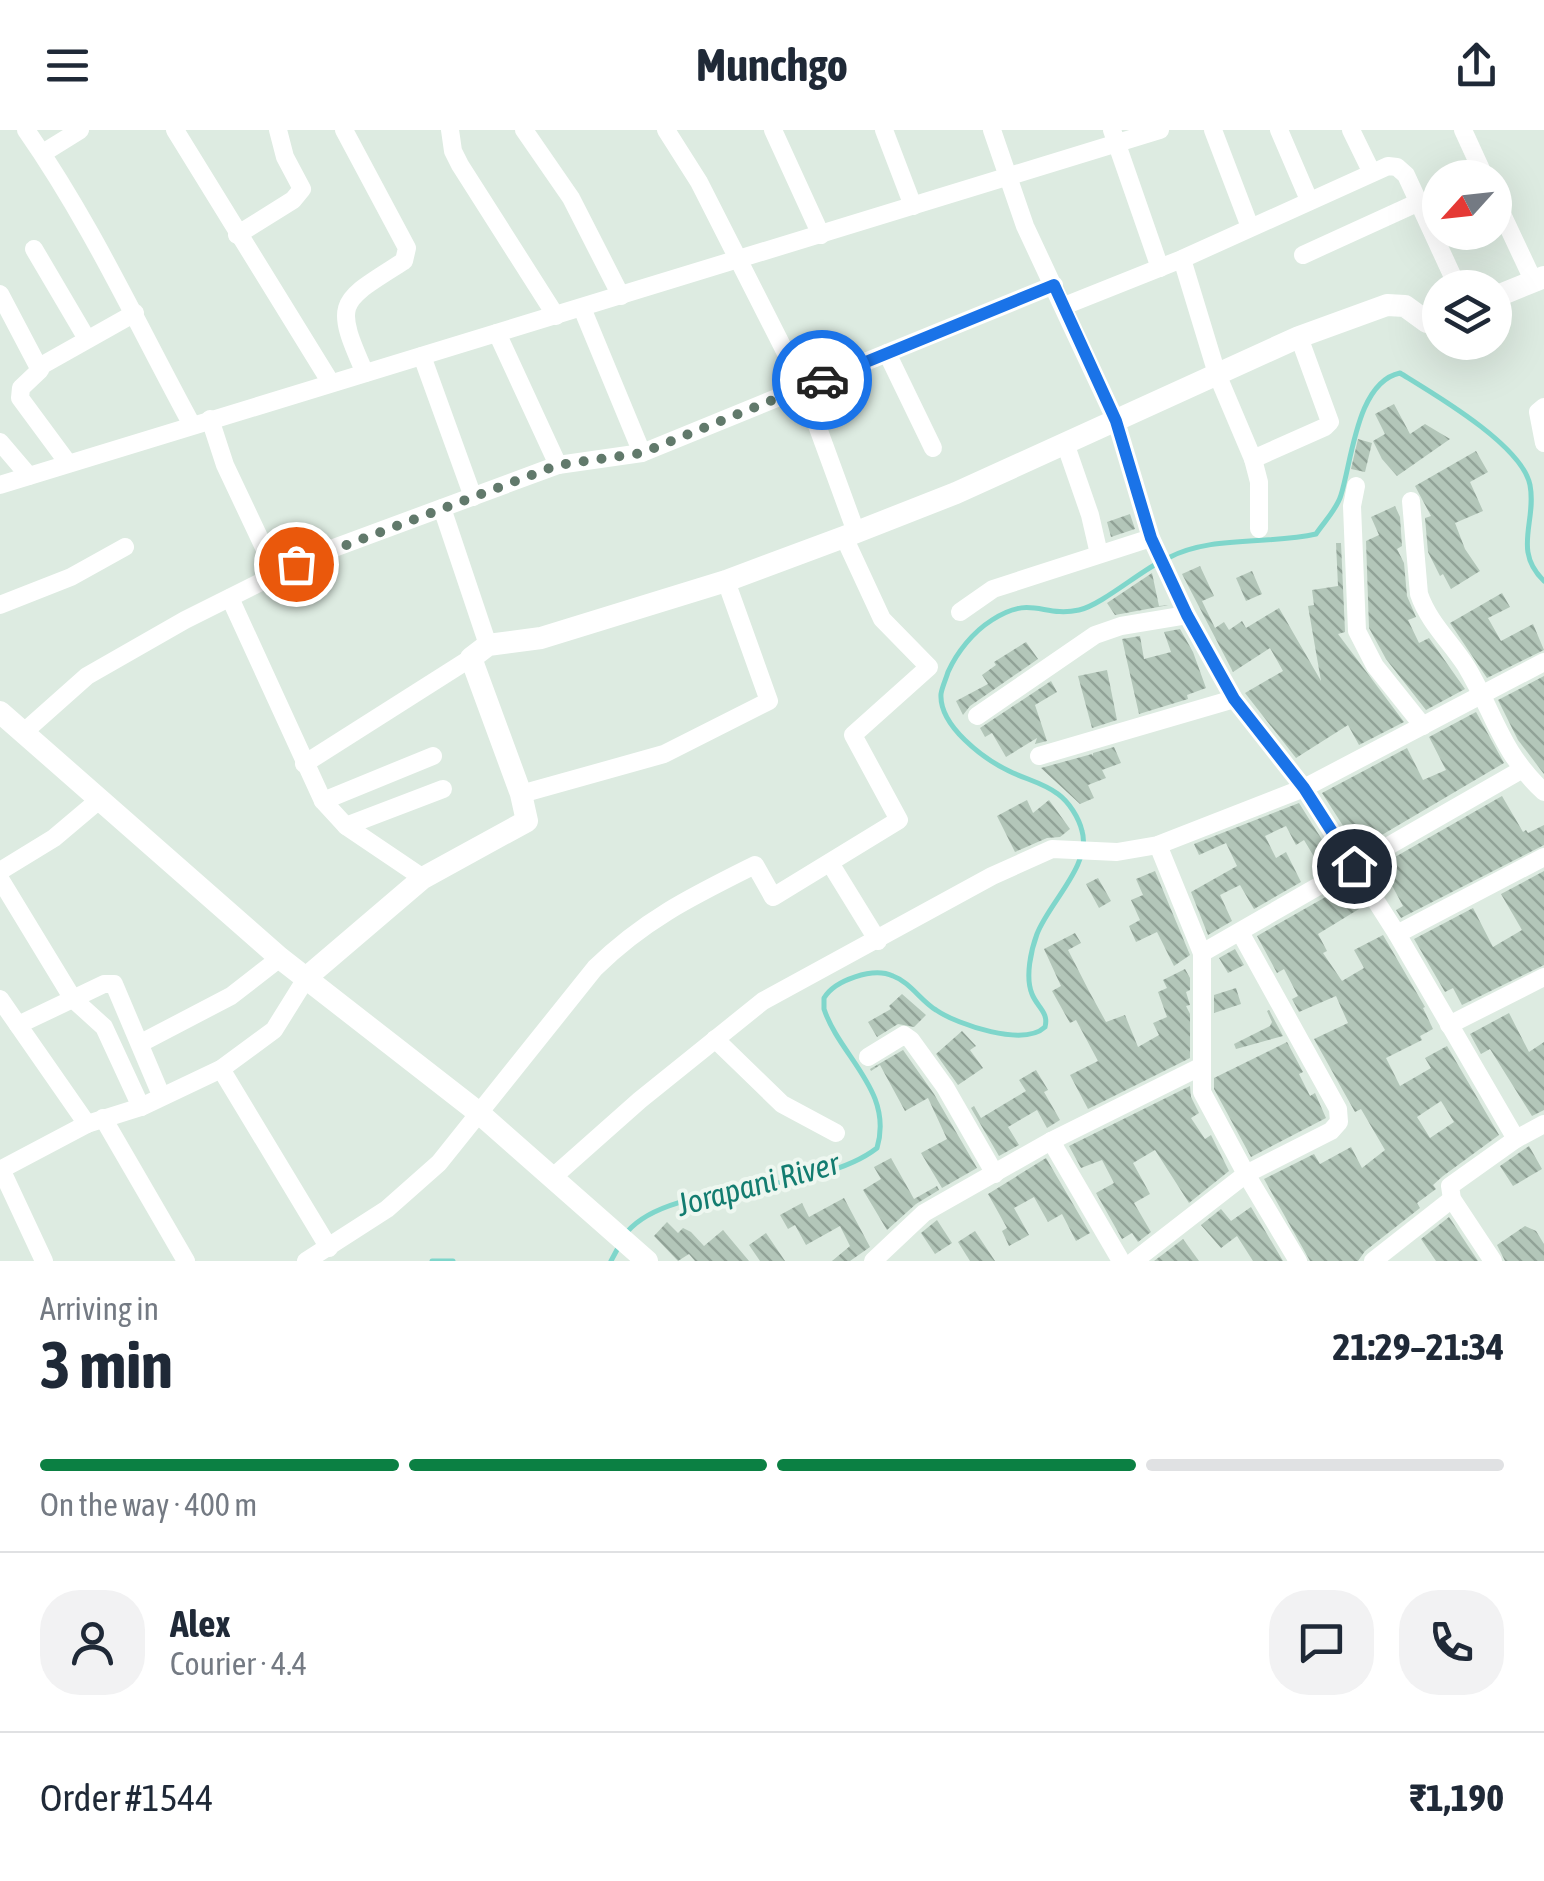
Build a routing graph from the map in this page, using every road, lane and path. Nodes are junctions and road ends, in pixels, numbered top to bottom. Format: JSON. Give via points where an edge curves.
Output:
{"nodes":[{"id":1,"x":26,"y":130,"type":"edge"},
{"id":2,"x":80,"y":130,"type":"edge"},
{"id":3,"x":175,"y":130,"type":"edge"},
{"id":4,"x":278,"y":130,"type":"edge"},
{"id":5,"x":344,"y":130,"type":"edge"},
{"id":6,"x":450,"y":130,"type":"edge"},
{"id":7,"x":524,"y":130,"type":"edge"},
{"id":8,"x":666,"y":130,"type":"edge"},
{"id":9,"x":773,"y":130,"type":"edge"},
{"id":10,"x":884,"y":130,"type":"edge"},
{"id":11,"x":992,"y":130,"type":"edge"},
{"id":12,"x":1160,"y":130,"type":"edge"},
{"id":13,"x":1213,"y":130,"type":"edge"},
{"id":14,"x":1279,"y":130,"type":"edge"},
{"id":15,"x":1351,"y":130,"type":"edge"},
{"id":16,"x":1463,"y":130,"type":"edge"},
{"id":17,"x":1115,"y":136,"type":"edge"},
{"id":18,"x":42,"y":153,"type":"junction"},
{"id":19,"x":1477,"y":160,"type":"edge"},
{"id":20,"x":1371,"y":172,"type":"junction"},
{"id":21,"x":1009,"y":176,"type":"junction"},
{"id":22,"x":1309,"y":200,"type":"junction"},
{"id":23,"x":1419,"y":202,"type":"junction"},
{"id":24,"x":913,"y":206,"type":"junction"},
{"id":25,"x":1250,"y":227,"type":"junction"},
{"id":26,"x":1512,"y":230,"type":"edge"},
{"id":27,"x":820,"y":234,"type":"junction"},
{"id":28,"x":237,"y":235,"type":"junction"},
{"id":29,"x":34,"y":249,"type":"dead end"},
{"id":30,"x":1303,"y":256,"type":"dead end"},
{"id":31,"x":1182,"y":258,"type":"junction"},
{"id":32,"x":740,"y":260,"type":"junction"},
{"id":33,"x":1160,"y":268,"type":"junction"},
{"id":34,"x":1450,"y":270,"type":"edge"},
{"id":35,"x":1538,"y":278,"type":"edge"},
{"id":36,"x":1054,"y":285,"type":"junction"},
{"id":37,"x":1512,"y":289,"type":"edge"},
{"id":38,"x":0,"y":294,"type":"edge"},
{"id":39,"x":621,"y":296,"type":"junction"},
{"id":40,"x":1064,"y":306,"type":"junction"},
{"id":41,"x":582,"y":308,"type":"junction"},
{"id":42,"x":134,"y":313,"type":"junction"},
{"id":43,"x":556,"y":316,"type":"junction"},
{"id":44,"x":1422,"y":318,"type":"edge"},
{"id":45,"x":497,"y":333,"type":"junction"},
{"id":46,"x":1300,"y":337,"type":"junction"},
{"id":47,"x":87,"y":340,"type":"junction"},
{"id":48,"x":887,"y":353,"type":"junction"},
{"id":49,"x":422,"y":356,"type":"junction"},
{"id":50,"x":39,"y":366,"type":"junction"},
{"id":51,"x":366,"y":373,"type":"junction"},
{"id":52,"x":1217,"y":374,"type":"junction"},
{"id":53,"x":331,"y":383,"type":"junction"},
{"id":54,"x":803,"y":388,"type":"junction"},
{"id":55,"x":1544,"y":407,"type":"edge"},
{"id":56,"x":1116,"y":421,"type":"junction"},
{"id":57,"x":202,"y":422,"type":"junction"},
{"id":58,"x":0,"y":442,"type":"edge"},
{"id":59,"x":1544,"y":443,"type":"edge"},
{"id":60,"x":1065,"y":444,"type":"junction"},
{"id":61,"x":933,"y":448,"type":"dead end"},
{"id":62,"x":642,"y":453,"type":"junction"},
{"id":63,"x":1253,"y":459,"type":"junction"},
{"id":64,"x":68,"y":464,"type":"junction"},
{"id":65,"x":558,"y":465,"type":"junction"},
{"id":66,"x":30,"y":476,"type":"junction"},
{"id":67,"x":0,"y":485,"type":"edge"},
{"id":68,"x":1356,"y":486,"type":"dead end"},
{"id":69,"x":473,"y":497,"type":"junction"},
{"id":70,"x":1411,"y":501,"type":"dead end"},
{"id":71,"x":442,"y":508,"type":"junction"},
{"id":72,"x":1259,"y":530,"type":"dead end"},
{"id":73,"x":850,"y":534,"type":"junction"},
{"id":74,"x":1153,"y":544,"type":"junction"},
{"id":75,"x":125,"y":548,"type":"dead end"},
{"id":76,"x":1099,"y":554,"type":"junction"},
{"id":77,"x":276,"y":573,"type":"junction"},
{"id":78,"x":726,"y":581,"type":"junction"},
{"id":79,"x":230,"y":598,"type":"junction"},
{"id":80,"x":0,"y":605,"type":"edge"},
{"id":81,"x":960,"y":612,"type":"dead end"},
{"id":82,"x":1187,"y":615,"type":"junction"},
{"id":83,"x":480,"y":652,"type":"junction"},
{"id":84,"x":1544,"y":662,"type":"edge"},
{"id":85,"x":1482,"y":696,"type":"junction"},
{"id":86,"x":1234,"y":699,"type":"junction"},
{"id":87,"x":0,"y":712,"type":"edge"},
{"id":88,"x":977,"y":716,"type":"dead end"},
{"id":89,"x":1424,"y":726,"type":"junction"},
{"id":90,"x":24,"y":732,"type":"junction"},
{"id":91,"x":433,"y":756,"type":"dead end"},
{"id":92,"x":1038,"y":756,"type":"dead end"},
{"id":93,"x":304,"y":764,"type":"junction"},
{"id":94,"x":1521,"y":770,"type":"junction"},
{"id":95,"x":1304,"y":788,"type":"junction"},
{"id":96,"x":442,"y":789,"type":"dead end"},
{"id":97,"x":1544,"y":792,"type":"edge"},
{"id":98,"x":522,"y":794,"type":"junction"},
{"id":99,"x":99,"y":800,"type":"junction"},
{"id":100,"x":324,"y":801,"type":"junction"},
{"id":101,"x":346,"y":826,"type":"junction"},
{"id":102,"x":1158,"y":844,"type":"junction"},
{"id":103,"x":1544,"y":857,"type":"edge"},
{"id":104,"x":830,"y":863,"type":"junction"},
{"id":105,"x":1354,"y":866,"type":"junction"},
{"id":106,"x":0,"y":870,"type":"edge"},
{"id":107,"x":423,"y":878,"type":"junction"},
{"id":108,"x":0,"y":879,"type":"edge"},
{"id":109,"x":1240,"y":932,"type":"junction"},
{"id":110,"x":1397,"y":934,"type":"junction"},
{"id":111,"x":878,"y":941,"type":"junction"},
{"id":112,"x":1202,"y":953,"type":"junction"},
{"id":113,"x":280,"y":958,"type":"junction"},
{"id":114,"x":1544,"y":976,"type":"edge"},
{"id":115,"x":308,"y":977,"type":"junction"},
{"id":116,"x":73,"y":998,"type":"junction"},
{"id":117,"x":0,"y":999,"type":"edge"},
{"id":118,"x":1449,"y":1024,"type":"junction"},
{"id":119,"x":18,"y":1025,"type":"junction"},
{"id":120,"x":715,"y":1038,"type":"junction"},
{"id":121,"x":141,"y":1044,"type":"junction"},
{"id":122,"x":868,"y":1057,"type":"dead end"},
{"id":123,"x":1200,"y":1066,"type":"junction"},
{"id":124,"x":221,"y":1070,"type":"junction"},
{"id":125,"x":161,"y":1096,"type":"junction"},
{"id":126,"x":141,"y":1107,"type":"junction"},
{"id":127,"x":478,"y":1113,"type":"junction"},
{"id":128,"x":95,"y":1121,"type":"junction"},
{"id":129,"x":1544,"y":1124,"type":"edge"},
{"id":130,"x":836,"y":1133,"type":"dead end"},
{"id":131,"x":1516,"y":1139,"type":"junction"},
{"id":132,"x":1051,"y":1141,"type":"junction"},
{"id":133,"x":0,"y":1169,"type":"edge"},
{"id":134,"x":995,"y":1174,"type":"junction"},
{"id":135,"x":1246,"y":1174,"type":"junction"},
{"id":136,"x":552,"y":1178,"type":"junction"},
{"id":137,"x":1452,"y":1199,"type":"junction"},
{"id":138,"x":333,"y":1246,"type":"junction"},
{"id":139,"x":645,"y":1259,"type":"edge"},
{"id":140,"x":44,"y":1261,"type":"edge"},
{"id":141,"x":186,"y":1261,"type":"edge"},
{"id":142,"x":306,"y":1261,"type":"edge"},
{"id":143,"x":346,"y":1261,"type":"edge"},
{"id":144,"x":873,"y":1261,"type":"edge"},
{"id":145,"x":1122,"y":1261,"type":"edge"},
{"id":146,"x":1134,"y":1261,"type":"edge"},
{"id":147,"x":1298,"y":1261,"type":"edge"},
{"id":148,"x":1372,"y":1261,"type":"edge"},
{"id":149,"x":1492,"y":1261,"type":"edge"}],
"edges":[{"from":1,"to":18,"type":"street"},
{"from":2,"to":18,"type":"street"},
{"from":3,"to":28,"type":"street"},
{"from":4,"to":28,"type":"street","via":[[302,189]]},
{"from":5,"to":51,"type":"street","via":[[408,248],[404,261],[347,303],[346,332]]},
{"from":6,"to":43,"type":"street","via":[[460,165]]},
{"from":7,"to":39,"type":"street","via":[[571,198]]},
{"from":8,"to":32,"type":"street"},
{"from":9,"to":27,"type":"street"},
{"from":10,"to":24,"type":"street"},
{"from":11,"to":21,"type":"street"},
{"from":12,"to":17,"type":"street"},
{"from":13,"to":25,"type":"street"},
{"from":14,"to":22,"type":"street"},
{"from":15,"to":20,"type":"street"},
{"from":16,"to":19,"type":"street"},
{"from":17,"to":21,"type":"street"},
{"from":17,"to":33,"type":"street"},
{"from":18,"to":42,"type":"street"},
{"from":20,"to":22,"type":"street"},
{"from":20,"to":23,"type":"street","via":[[1397,166]]},
{"from":21,"to":24,"type":"street"},
{"from":21,"to":36,"type":"street"},
{"from":22,"to":25,"type":"street"},
{"from":23,"to":30,"type":"street"},
{"from":23,"to":34,"type":"street"},
{"from":24,"to":27,"type":"street"},
{"from":25,"to":31,"type":"street"},
{"from":26,"to":35,"type":"street"},
{"from":27,"to":32,"type":"street"},
{"from":28,"to":53,"type":"street"},
{"from":29,"to":47,"type":"street"},
{"from":31,"to":33,"type":"street"},
{"from":31,"to":52,"type":"street"},
{"from":32,"to":39,"type":"street"},
{"from":32,"to":54,"type":"street"},
{"from":33,"to":40,"type":"street"},
{"from":35,"to":37,"type":"street"},
{"from":36,"to":40,"type":"street"},
{"from":36,"to":48,"type":"street"},
{"from":38,"to":50,"type":"street"},
{"from":39,"to":41,"type":"street"},
{"from":40,"to":56,"type":"street"},
{"from":41,"to":43,"type":"street"},
{"from":41,"to":62,"type":"street"},
{"from":42,"to":47,"type":"street"},
{"from":42,"to":57,"type":"street"},
{"from":43,"to":45,"type":"street"},
{"from":44,"to":46,"type":"street","via":[[1405,306],[1387,306]]},
{"from":45,"to":49,"type":"street"},
{"from":45,"to":65,"type":"street"},
{"from":46,"to":52,"type":"street"},
{"from":46,"to":63,"type":"street","via":[[1330,422]]},
{"from":47,"to":50,"type":"street"},
{"from":48,"to":54,"type":"street"},
{"from":48,"to":61,"type":"street"},
{"from":49,"to":51,"type":"street"},
{"from":49,"to":69,"type":"street"},
{"from":50,"to":64,"type":"street","via":[[20,398]]},
{"from":51,"to":53,"type":"street"},
{"from":52,"to":56,"type":"street"},
{"from":52,"to":63,"type":"street"},
{"from":53,"to":57,"type":"street"},
{"from":54,"to":62,"type":"street"},
{"from":54,"to":73,"type":"street"},
{"from":55,"to":59,"type":"street","via":[[1538,412]]},
{"from":56,"to":60,"type":"street"},
{"from":56,"to":74,"type":"street"},
{"from":57,"to":64,"type":"street"},
{"from":57,"to":77,"type":"street"},
{"from":58,"to":66,"type":"street"},
{"from":60,"to":73,"type":"street"},
{"from":60,"to":76,"type":"street"},
{"from":62,"to":65,"type":"street"},
{"from":63,"to":72,"type":"street"},
{"from":64,"to":66,"type":"street"},
{"from":65,"to":69,"type":"street"},
{"from":66,"to":67,"type":"street"},
{"from":68,"to":89,"type":"street","via":[[1357,631],[1375,666]]},
{"from":69,"to":71,"type":"street"},
{"from":70,"to":85,"type":"street","via":[[1423,606]]},
{"from":71,"to":77,"type":"street"},
{"from":71,"to":83,"type":"street"},
{"from":73,"to":78,"type":"street"},
{"from":73,"to":104,"type":"street","via":[[882,619],[929,667],[852,734],[899,820]]},
{"from":74,"to":76,"type":"street"},
{"from":74,"to":82,"type":"street"},
{"from":75,"to":80,"type":"street"},
{"from":76,"to":81,"type":"street","via":[[993,589]]},
{"from":77,"to":79,"type":"street"},
{"from":78,"to":83,"type":"street"},
{"from":78,"to":98,"type":"street","via":[[768,702],[664,754]]},
{"from":79,"to":90,"type":"street","via":[[87,676]]},
{"from":79,"to":93,"type":"street"},
{"from":82,"to":86,"type":"street"},
{"from":82,"to":88,"type":"street","via":[[1095,635]]},
{"from":83,"to":93,"type":"street"},
{"from":83,"to":98,"type":"street"},
{"from":84,"to":85,"type":"street"},
{"from":85,"to":89,"type":"street"},
{"from":85,"to":94,"type":"street"},
{"from":86,"to":92,"type":"street"},
{"from":86,"to":95,"type":"street"},
{"from":87,"to":90,"type":"street"},
{"from":89,"to":95,"type":"street"},
{"from":90,"to":99,"type":"street"},
{"from":91,"to":100,"type":"street"},
{"from":93,"to":100,"type":"street"},
{"from":94,"to":97,"type":"street"},
{"from":94,"to":105,"type":"street"},
{"from":95,"to":102,"type":"street"},
{"from":95,"to":105,"type":"street"},
{"from":96,"to":101,"type":"street"},
{"from":98,"to":107,"type":"street","via":[[527,821]]},
{"from":99,"to":106,"type":"street","via":[[54,838]]},
{"from":99,"to":113,"type":"street"},
{"from":100,"to":101,"type":"street"},
{"from":101,"to":107,"type":"street"},
{"from":102,"to":111,"type":"street","via":[[1042,852]]},
{"from":102,"to":112,"type":"street"},
{"from":103,"to":110,"type":"street"},
{"from":104,"to":111,"type":"street"},
{"from":104,"to":127,"type":"street","via":[[773,896],[755,865],[664,911],[594,968]]},
{"from":105,"to":109,"type":"street"},
{"from":105,"to":110,"type":"street"},
{"from":107,"to":115,"type":"street"},
{"from":108,"to":116,"type":"street"},
{"from":109,"to":112,"type":"street"},
{"from":109,"to":135,"type":"street","via":[[1340,1113],[1331,1131]]},
{"from":110,"to":118,"type":"street"},
{"from":111,"to":120,"type":"street","via":[[763,1001]]},
{"from":112,"to":123,"type":"street"},
{"from":113,"to":115,"type":"street"},
{"from":113,"to":121,"type":"street","via":[[231,996]]},
{"from":114,"to":118,"type":"street"},
{"from":115,"to":124,"type":"street","via":[[274,1030]]},
{"from":115,"to":127,"type":"street"},
{"from":116,"to":119,"type":"street"},
{"from":116,"to":121,"type":"street","via":[[114,984]]},
{"from":116,"to":126,"type":"street","via":[[110,1037]]},
{"from":117,"to":119,"type":"street"},
{"from":118,"to":131,"type":"street"},
{"from":119,"to":128,"type":"street"},
{"from":120,"to":130,"type":"street","via":[[782,1104]]},
{"from":120,"to":136,"type":"street"},
{"from":121,"to":125,"type":"street"},
{"from":122,"to":134,"type":"street","via":[[904,1035],[910,1040]]},
{"from":123,"to":132,"type":"street"},
{"from":123,"to":135,"type":"street","via":[[1202,1092]]},
{"from":124,"to":125,"type":"street"},
{"from":124,"to":138,"type":"street"},
{"from":125,"to":126,"type":"street"},
{"from":126,"to":128,"type":"street"},
{"from":127,"to":136,"type":"street"},
{"from":127,"to":138,"type":"street","via":[[438,1163]]},
{"from":128,"to":133,"type":"street"},
{"from":128,"to":141,"type":"street"},
{"from":129,"to":131,"type":"street"},
{"from":131,"to":137,"type":"street","via":[[1455,1180]]},
{"from":132,"to":134,"type":"street"},
{"from":132,"to":145,"type":"street"},
{"from":133,"to":140,"type":"street"},
{"from":134,"to":144,"type":"street","via":[[924,1214]]},
{"from":135,"to":146,"type":"street"},
{"from":135,"to":147,"type":"street"},
{"from":136,"to":139,"type":"street"},
{"from":137,"to":148,"type":"street"},
{"from":137,"to":149,"type":"street"},
{"from":138,"to":142,"type":"street"},
{"from":138,"to":143,"type":"street"}]}
